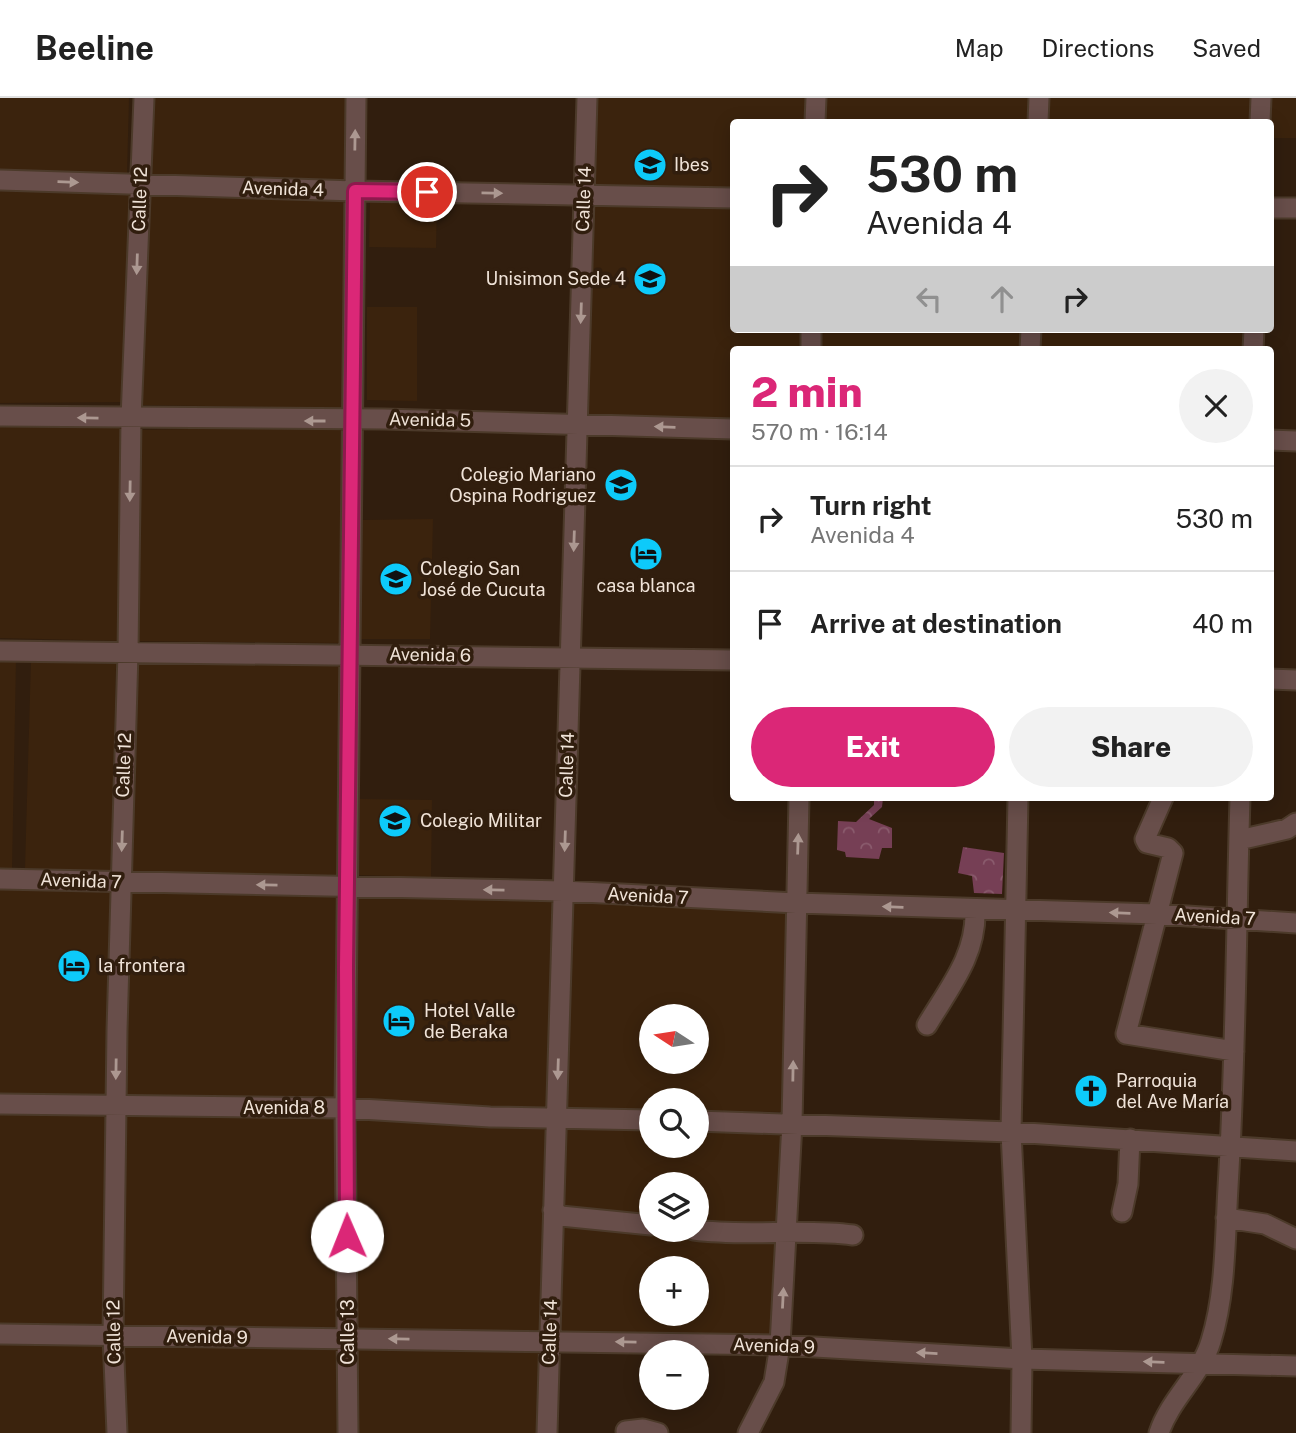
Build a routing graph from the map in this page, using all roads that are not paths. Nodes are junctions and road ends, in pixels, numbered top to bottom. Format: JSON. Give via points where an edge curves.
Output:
{"nodes":[{"id":1,"x":144,"y":98,"type":"edge"},
{"id":2,"x":356,"y":98,"type":"edge"},
{"id":3,"x":587,"y":98,"type":"edge"},
{"id":4,"x":816,"y":98,"type":"edge"},
{"id":5,"x":1039,"y":98,"type":"edge"},
{"id":6,"x":1261,"y":98,"type":"edge"},
{"id":7,"x":816,"y":119,"type":"edge"},
{"id":8,"x":1038,"y":119,"type":"edge"},
{"id":9,"x":1260,"y":119,"type":"edge"},
{"id":10,"x":0,"y":180,"type":"edge"},
{"id":11,"x":141,"y":184,"type":"junction"},
{"id":12,"x":355,"y":191,"type":"junction"},
{"id":13,"x":584,"y":195,"type":"junction"},
{"id":14,"x":730,"y":198,"type":"edge"},
{"id":15,"x":1274,"y":208,"type":"edge"},
{"id":16,"x":1296,"y":208,"type":"edge"},
{"id":17,"x":0,"y":416,"type":"edge"},
{"id":18,"x":131,"y":419,"type":"junction"},
{"id":19,"x":352,"y":421,"type":"junction"},
{"id":20,"x":577,"y":424,"type":"junction"},
{"id":21,"x":730,"y":429,"type":"edge"},
{"id":22,"x":1274,"y":440,"type":"edge"},
{"id":23,"x":1296,"y":441,"type":"edge"},
{"id":24,"x":0,"y":651,"type":"edge"},
{"id":25,"x":128,"y":652,"type":"junction"},
{"id":26,"x":351,"y":654,"type":"junction"},
{"id":27,"x":570,"y":657,"type":"junction"},
{"id":28,"x":730,"y":660,"type":"edge"},
{"id":29,"x":1274,"y":679,"type":"edge"},
{"id":30,"x":1296,"y":680,"type":"edge"},
{"id":31,"x":799,"y":801,"type":"edge"},
{"id":32,"x":1018,"y":801,"type":"edge"},
{"id":33,"x":1162,"y":801,"type":"edge"},
{"id":34,"x":1240,"y":801,"type":"edge"},
{"id":35,"x":1296,"y":823,"type":"edge"},
{"id":36,"x":1238,"y":841,"type":"junction"},
{"id":37,"x":0,"y":879,"type":"edge"},
{"id":38,"x":121,"y":883,"type":"junction"},
{"id":39,"x":347,"y":886,"type":"junction"},
{"id":40,"x":563,"y":891,"type":"junction"},
{"id":41,"x":796,"y":903,"type":"junction"},
{"id":42,"x":975,"y":909,"type":"junction"},
{"id":43,"x":1017,"y":910,"type":"junction"},
{"id":44,"x":1157,"y":914,"type":"junction"},
{"id":45,"x":1237,"y":918,"type":"junction"},
{"id":46,"x":1296,"y":923,"type":"edge"},
{"id":47,"x":927,"y":1025,"type":"dead end"},
{"id":48,"x":1234,"y":1051,"type":"junction"},
{"id":49,"x":0,"y":1104,"type":"edge"},
{"id":50,"x":115,"y":1107,"type":"junction"},
{"id":51,"x":345,"y":1108,"type":"junction"},
{"id":52,"x":556,"y":1119,"type":"junction"},
{"id":53,"x":639,"y":1120,"type":"edge"},
{"id":54,"x":709,"y":1121,"type":"edge"},
{"id":55,"x":792,"y":1123,"type":"junction"},
{"id":56,"x":1011,"y":1132,"type":"junction"},
{"id":57,"x":1130,"y":1139,"type":"junction"},
{"id":58,"x":1231,"y":1146,"type":"junction"},
{"id":59,"x":1296,"y":1150,"type":"edge"},
{"id":60,"x":553,"y":1210,"type":"junction"},
{"id":61,"x":1122,"y":1212,"type":"dead end"},
{"id":62,"x":1226,"y":1218,"type":"junction"},
{"id":63,"x":639,"y":1224,"type":"edge"},
{"id":64,"x":709,"y":1231,"type":"edge"},
{"id":65,"x":853,"y":1234,"type":"dead end"},
{"id":66,"x":786,"y":1235,"type":"junction"},
{"id":67,"x":1296,"y":1240,"type":"edge"},
{"id":68,"x":0,"y":1334,"type":"edge"},
{"id":69,"x":113,"y":1336,"type":"junction"},
{"id":70,"x":348,"y":1338,"type":"junction"},
{"id":71,"x":550,"y":1340,"type":"junction"},
{"id":72,"x":780,"y":1345,"type":"junction"},
{"id":73,"x":1022,"y":1359,"type":"junction"},
{"id":74,"x":1202,"y":1364,"type":"junction"},
{"id":75,"x":1296,"y":1366,"type":"edge"},
{"id":76,"x":626,"y":1432,"type":"edge"},
{"id":77,"x":117,"y":1433,"type":"edge"},
{"id":78,"x":348,"y":1433,"type":"edge"},
{"id":79,"x":547,"y":1433,"type":"edge"},
{"id":80,"x":658,"y":1433,"type":"edge"},
{"id":81,"x":748,"y":1433,"type":"edge"},
{"id":82,"x":1021,"y":1433,"type":"edge"},
{"id":83,"x":1159,"y":1433,"type":"edge"}],
"edges":[{"from":1,"to":11,"type":"street","name":"Calle 12"},
{"from":12,"to":2,"type":"street","name":"Calle 13","one_way":true},
{"from":3,"to":13,"type":"street","name":"Calle 14"},
{"from":4,"to":7,"type":"street"},
{"from":5,"to":8,"type":"street"},
{"from":6,"to":9,"type":"street"},
{"from":10,"to":11,"type":"street","name":"Avenida 4","one_way":true},
{"from":11,"to":12,"type":"street","name":"Avenida 4"},
{"from":11,"to":18,"type":"street","name":"Calle 12","one_way":true},
{"from":12,"to":13,"type":"street","name":"Avenida 4","one_way":true},
{"from":12,"to":19,"type":"street","name":"Calle 13"},
{"from":13,"to":14,"type":"street","name":"Avenida 4"},
{"from":13,"to":20,"type":"street","name":"Calle 14","one_way":true},
{"from":15,"to":16,"type":"street"},
{"from":18,"to":17,"type":"street","name":"Avenida 5","one_way":true},
{"from":19,"to":18,"type":"street","name":"Avenida 5","one_way":true},
{"from":18,"to":25,"type":"street","name":"Calle 12","one_way":true},
{"from":19,"to":20,"type":"street","name":"Avenida 5"},
{"from":19,"to":26,"type":"street","name":"Calle 13"},
{"from":21,"to":20,"type":"street","name":"Avenida 5","one_way":true},
{"from":20,"to":27,"type":"street","name":"Calle 14","one_way":true},
{"from":22,"to":23,"type":"street"},
{"from":24,"to":25,"type":"street","name":"Avenida 6"},
{"from":25,"to":26,"type":"street","name":"Avenida 6"},
{"from":25,"to":38,"type":"street","name":"Calle 12","one_way":true},
{"from":26,"to":27,"type":"street","name":"Avenida 6"},
{"from":26,"to":39,"type":"street","name":"Calle 13"},
{"from":27,"to":28,"type":"street","name":"Avenida 6"},
{"from":27,"to":40,"type":"street","name":"Calle 14","one_way":true},
{"from":29,"to":30,"type":"street"},
{"from":41,"to":31,"type":"street","one_way":true},
{"from":32,"to":43,"type":"street"},
{"from":33,"to":44,"type":"street","via":[[1145,834],[1147,843],[1172,853]]},
{"from":34,"to":36,"type":"street"},
{"from":35,"to":36,"type":"street"},
{"from":36,"to":45,"type":"street"},
{"from":37,"to":38,"type":"street","name":"Avenida 7"},
{"from":39,"to":38,"type":"street","name":"Avenida 7","one_way":true},
{"from":38,"to":50,"type":"street","name":"Calle 12","one_way":true},
{"from":40,"to":39,"type":"street","name":"Avenida 7","one_way":true},
{"from":39,"to":51,"type":"street","name":"Calle 13"},
{"from":40,"to":41,"type":"street","name":"Avenida 7"},
{"from":40,"to":52,"type":"street","name":"Calle 14","one_way":true},
{"from":42,"to":41,"type":"street","name":"Avenida 7","one_way":true},
{"from":55,"to":41,"type":"street","one_way":true},
{"from":42,"to":43,"type":"street","name":"Avenida 7"},
{"from":42,"to":47,"type":"street","via":[[970,952]]},
{"from":44,"to":43,"type":"street","name":"Avenida 7","one_way":true},
{"from":43,"to":56,"type":"street"},
{"from":44,"to":45,"type":"street","name":"Avenida 7"},
{"from":44,"to":48,"type":"street","via":[[1125,1029],[1130,1037]]},
{"from":45,"to":46,"type":"street","name":"Avenida 7"},
{"from":45,"to":48,"type":"street"},
{"from":48,"to":58,"type":"street"},
{"from":49,"to":50,"type":"street","name":"Avenida 8"},
{"from":50,"to":51,"type":"street","name":"Avenida 8"},
{"from":50,"to":69,"type":"street","name":"Calle 12"},
{"from":51,"to":52,"type":"street","name":"Avenida 8"},
{"from":51,"to":70,"type":"street","name":"Calle 13"},
{"from":52,"to":53,"type":"street","name":"Avenida 8"},
{"from":52,"to":60,"type":"street","name":"Calle 14"},
{"from":54,"to":55,"type":"street"},
{"from":55,"to":56,"type":"street"},
{"from":55,"to":66,"type":"street"},
{"from":56,"to":57,"type":"street"},
{"from":56,"to":73,"type":"street"},
{"from":57,"to":58,"type":"street"},
{"from":57,"to":61,"type":"street"},
{"from":58,"to":59,"type":"street"},
{"from":58,"to":62,"type":"street"},
{"from":60,"to":63,"type":"street","via":[[561,1216]]},
{"from":60,"to":71,"type":"street","name":"Calle 14"},
{"from":62,"to":67,"type":"street","via":[[1265,1224]]},
{"from":62,"to":74,"type":"street","via":[[1212,1340]]},
{"from":64,"to":66,"type":"street"},
{"from":65,"to":66,"type":"street","via":[[816,1230]]},
{"from":72,"to":66,"type":"street","one_way":true},
{"from":68,"to":69,"type":"street","name":"Avenida 9"},
{"from":69,"to":70,"type":"street","name":"Avenida 9"},
{"from":69,"to":77,"type":"street","name":"Calle 12"},
{"from":71,"to":70,"type":"street","name":"Avenida 9","one_way":true},
{"from":70,"to":78,"type":"street","name":"Calle 13"},
{"from":72,"to":71,"type":"street","name":"Avenida 9","one_way":true},
{"from":71,"to":79,"type":"street","name":"Calle 14"},
{"from":73,"to":72,"type":"street","name":"Avenida 9","one_way":true},
{"from":72,"to":81,"type":"street","via":[[774,1382]]},
{"from":74,"to":73,"type":"street","name":"Avenida 9","one_way":true},
{"from":73,"to":82,"type":"street"},
{"from":74,"to":75,"type":"street","name":"Avenida 9"},
{"from":74,"to":83,"type":"street","via":[[1164,1417]]},
{"from":76,"to":80,"type":"street","via":[[643,1429]]}]}
